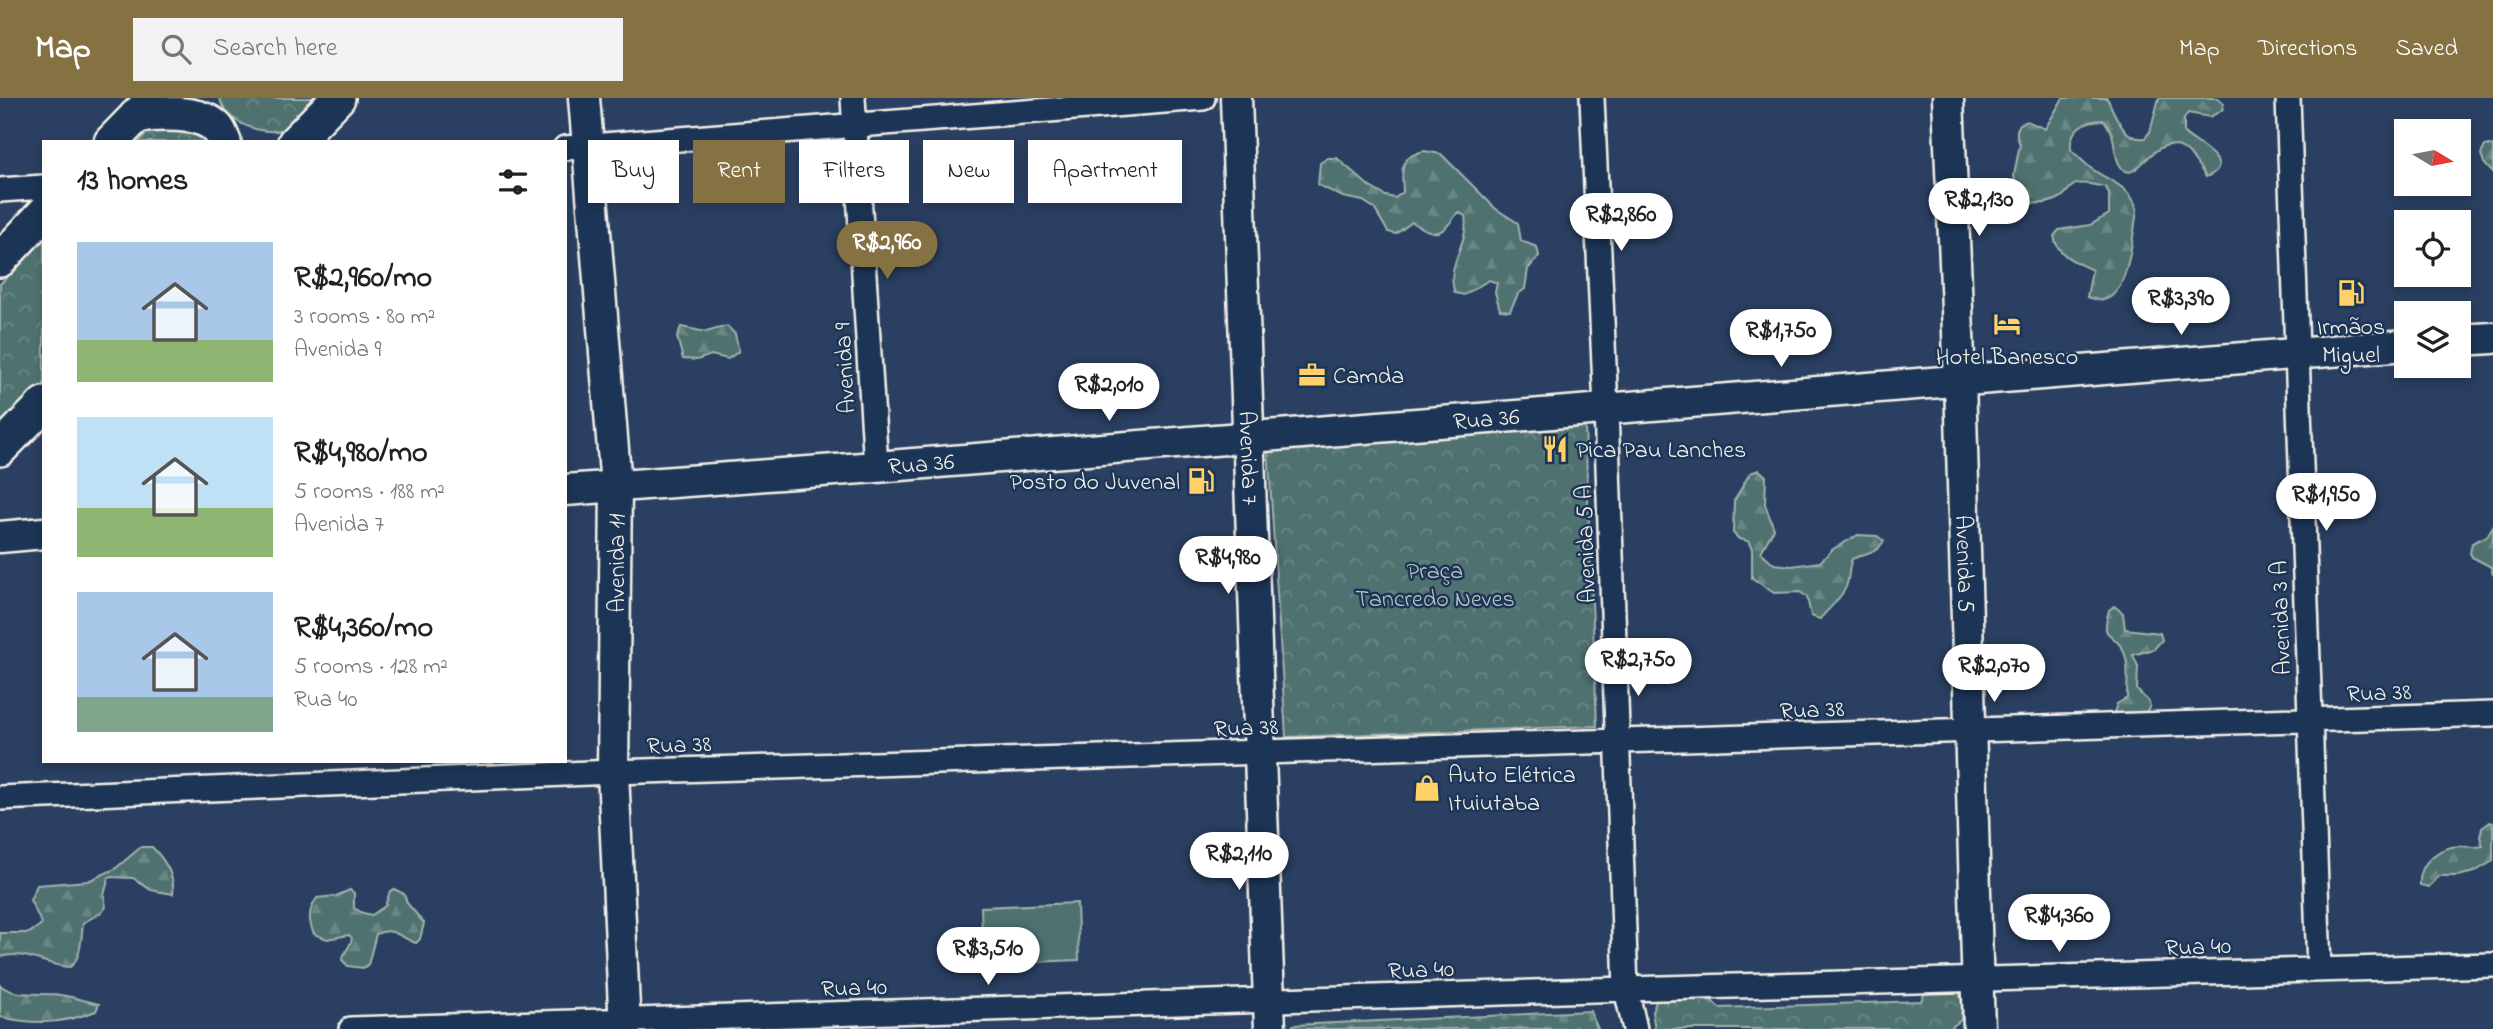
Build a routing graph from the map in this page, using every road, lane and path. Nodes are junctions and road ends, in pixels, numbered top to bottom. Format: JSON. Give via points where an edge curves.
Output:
{"nodes":[{"id":1,"x":338,"y":98,"type":"edge"},
{"id":2,"x":584,"y":98,"type":"edge"},
{"id":3,"x":853,"y":98,"type":"edge"},
{"id":4,"x":1203,"y":98,"type":"edge"},
{"id":5,"x":1236,"y":98,"type":"edge"},
{"id":6,"x":1592,"y":98,"type":"edge"},
{"id":7,"x":1948,"y":98,"type":"edge"},
{"id":8,"x":2288,"y":98,"type":"edge"},
{"id":9,"x":145,"y":107,"type":"edge"},
{"id":10,"x":855,"y":126,"type":"junction"},
{"id":11,"x":224,"y":127,"type":"edge"},
{"id":12,"x":113,"y":140,"type":"edge"},
{"id":13,"x":297,"y":140,"type":"edge"},
{"id":14,"x":577,"y":148,"type":"edge"},
{"id":15,"x":42,"y":187,"type":"edge"},
{"id":16,"x":0,"y":190,"type":"edge"},
{"id":17,"x":42,"y":215,"type":"edge"},
{"id":18,"x":0,"y":260,"type":"edge"},
{"id":19,"x":2493,"y":338,"type":"edge"},
{"id":20,"x":2471,"y":339,"type":"edge"},
{"id":21,"x":2394,"y":346,"type":"edge"},
{"id":22,"x":2297,"y":354,"type":"junction"},
{"id":23,"x":1960,"y":380,"type":"junction"},
{"id":24,"x":42,"y":406,"type":"edge"},
{"id":25,"x":1606,"y":409,"type":"junction"},
{"id":26,"x":1248,"y":437,"type":"junction"},
{"id":27,"x":0,"y":449,"type":"edge"},
{"id":28,"x":876,"y":467,"type":"junction"},
{"id":29,"x":616,"y":486,"type":"junction"},
{"id":30,"x":567,"y":490,"type":"edge"},
{"id":31,"x":42,"y":533,"type":"edge"},
{"id":32,"x":0,"y":537,"type":"edge"},
{"id":33,"x":2493,"y":714,"type":"edge"},
{"id":34,"x":2310,"y":720,"type":"junction"},
{"id":35,"x":1970,"y":731,"type":"junction"},
{"id":36,"x":1618,"y":742,"type":"junction"},
{"id":37,"x":1259,"y":753,"type":"junction"},
{"id":38,"x":613,"y":772,"type":"junction"},
{"id":39,"x":0,"y":797,"type":"edge"},
{"id":40,"x":2493,"y":965,"type":"edge"},
{"id":41,"x":2319,"y":969,"type":"junction"},
{"id":42,"x":1977,"y":978,"type":"junction"},
{"id":43,"x":1626,"y":989,"type":"junction"},
{"id":44,"x":1269,"y":1014,"type":"edge"},
{"id":45,"x":625,"y":1025,"type":"edge"},
{"id":46,"x":351,"y":1029,"type":"edge"},
{"id":47,"x":1634,"y":1029,"type":"edge"},
{"id":48,"x":1979,"y":1029,"type":"edge"}],
"edges":[{"from":1,"to":13,"type":"main road"},
{"from":2,"to":14,"type":"street","name":"Avenida 11"},
{"from":3,"to":10,"type":"street","name":"Avenida 9"},
{"from":4,"to":10,"type":"street"},
{"from":5,"to":26,"type":"street","name":"Avenida 7"},
{"from":6,"to":25,"type":"street","name":"Avenida 5 A"},
{"from":7,"to":23,"type":"street","name":"Avenida 5"},
{"from":8,"to":22,"type":"street","name":"Avenida 3 A"},
{"from":9,"to":11,"type":"main road"},
{"from":9,"to":12,"type":"main road"},
{"from":10,"to":14,"type":"street"},
{"from":10,"to":28,"type":"street","name":"Avenida 9"},
{"from":14,"to":29,"type":"street","name":"Avenida 11"},
{"from":15,"to":16,"type":"street"},
{"from":17,"to":18,"type":"main road"},
{"from":19,"to":20,"type":"street"},
{"from":21,"to":22,"type":"street","name":"Rua 36"},
{"from":22,"to":23,"type":"street","name":"Rua 36"},
{"from":22,"to":34,"type":"street","name":"Avenida 3 A"},
{"from":23,"to":25,"type":"street","name":"Rua 36"},
{"from":23,"to":35,"type":"street","name":"Avenida 5"},
{"from":24,"to":27,"type":"main road"},
{"from":25,"to":26,"type":"street","name":"Rua 36"},
{"from":25,"to":36,"type":"street","name":"Avenida 5 A"},
{"from":26,"to":28,"type":"street","name":"Rua 36"},
{"from":26,"to":37,"type":"street","name":"Avenida 7"},
{"from":28,"to":29,"type":"street","name":"Rua 36"},
{"from":29,"to":30,"type":"street","name":"Rua 36"},
{"from":29,"to":38,"type":"street","name":"Avenida 11"},
{"from":31,"to":32,"type":"street"},
{"from":33,"to":34,"type":"street","name":"Rua 38"},
{"from":34,"to":35,"type":"street","name":"Rua 38"},
{"from":34,"to":41,"type":"street","name":"Avenida 3 A"},
{"from":35,"to":36,"type":"street","name":"Rua 38"},
{"from":35,"to":42,"type":"street","name":"Avenida 5"},
{"from":36,"to":37,"type":"street","name":"Rua 38"},
{"from":36,"to":43,"type":"street","name":"Avenida 5 A"},
{"from":37,"to":38,"type":"street","name":"Rua 38"},
{"from":37,"to":44,"type":"street","name":"Avenida 7"},
{"from":38,"to":39,"type":"street","name":"Rua 38"},
{"from":38,"to":45,"type":"street","name":"Avenida 11"},
{"from":40,"to":41,"type":"street","name":"Rua 40"},
{"from":41,"to":42,"type":"street","name":"Rua 40"},
{"from":42,"to":43,"type":"street","name":"Rua 40"},
{"from":42,"to":48,"type":"street","name":"Avenida 5"},
{"from":43,"to":44,"type":"street","name":"Rua 40"},
{"from":43,"to":47,"type":"street","name":"Avenida 5 A"},
{"from":44,"to":45,"type":"street","name":"Rua 40"},
{"from":45,"to":46,"type":"street","name":"Rua 40"}]}
